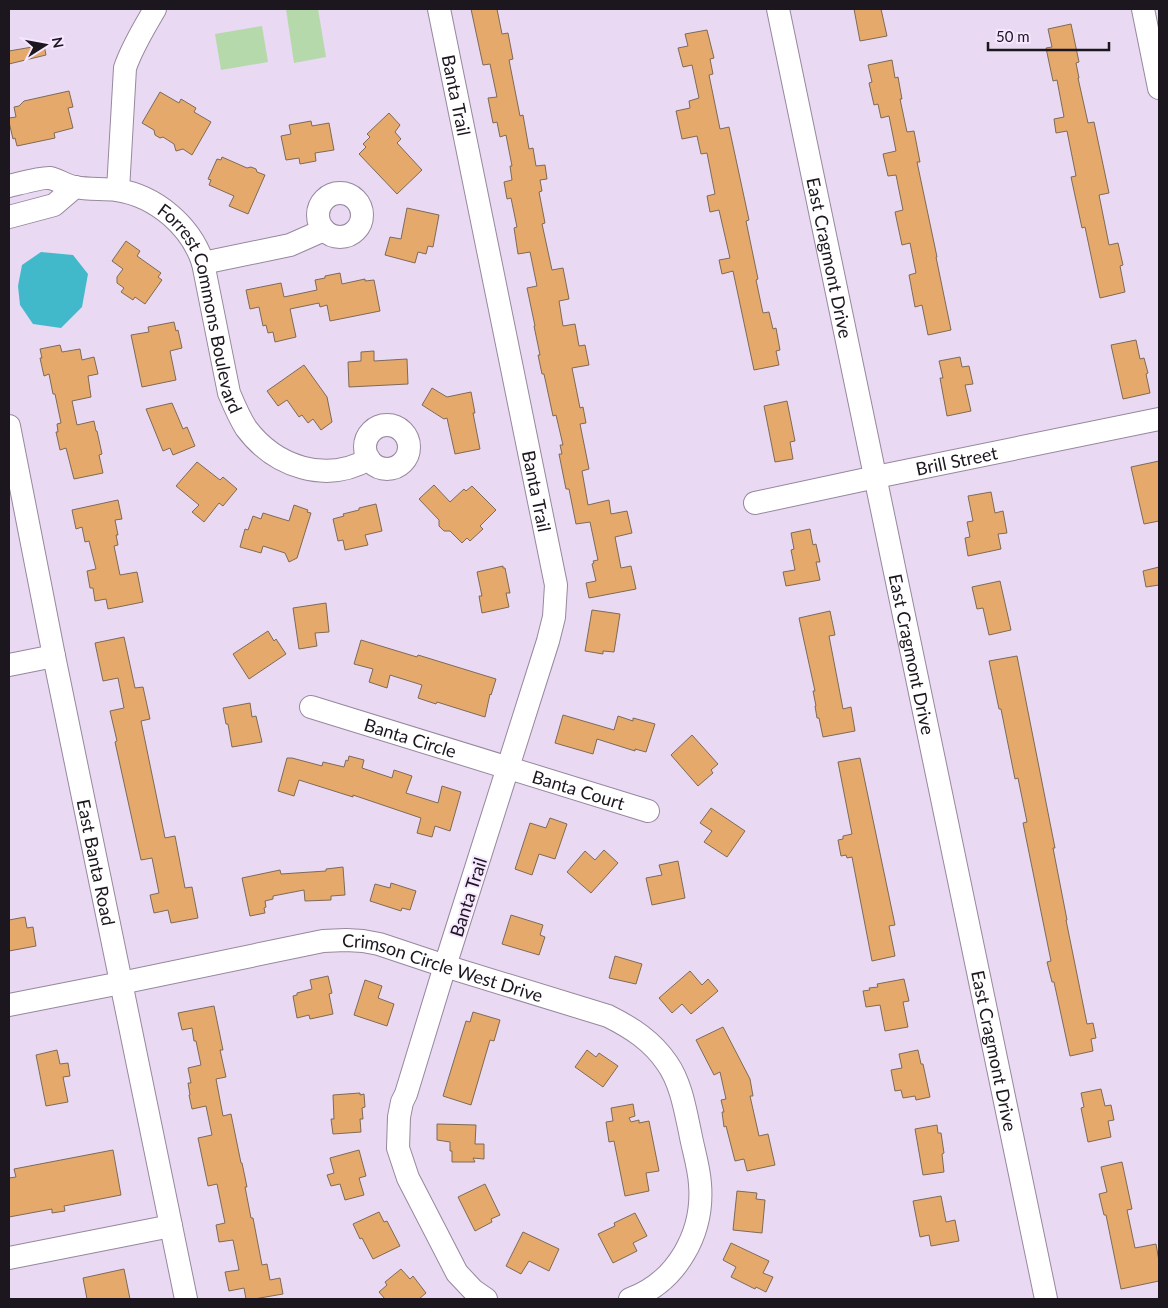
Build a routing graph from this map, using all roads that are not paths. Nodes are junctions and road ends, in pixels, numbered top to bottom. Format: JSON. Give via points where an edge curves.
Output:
{"nodes":[{"id":1,"x":155,"y":9,"type":"edge"},
{"id":2,"x":439,"y":9,"type":"edge"},
{"id":3,"x":778,"y":9,"type":"edge"},
{"id":4,"x":1143,"y":9,"type":"edge"},
{"id":5,"x":1159,"y":88,"type":"edge"},
{"id":6,"x":9,"y":186,"type":"edge"},
{"id":7,"x":75,"y":187,"type":"junction"},
{"id":8,"x":118,"y":190,"type":"junction"},
{"id":9,"x":9,"y":217,"type":"edge"},
{"id":10,"x":324,"y":230,"type":"dead end"},
{"id":11,"x":203,"y":264,"type":"junction"},
{"id":12,"x":1159,"y":419,"type":"edge"},
{"id":13,"x":9,"y":426,"type":"edge"},
{"id":14,"x":369,"y":459,"type":"dead end"},
{"id":15,"x":876,"y":477,"type":"junction"},
{"id":16,"x":755,"y":502,"type":"dead end"},
{"id":17,"x":54,"y":656,"type":"junction"},
{"id":18,"x":9,"y":665,"type":"edge"},
{"id":19,"x":311,"y":707,"type":"dead end"},
{"id":20,"x":509,"y":768,"type":"junction"},
{"id":21,"x":648,"y":811,"type":"dead end"},
{"id":22,"x":445,"y":966,"type":"junction"},
{"id":23,"x":121,"y":983,"type":"junction"},
{"id":24,"x":9,"y":1005,"type":"edge"},
{"id":25,"x":171,"y":1226,"type":"junction"},
{"id":26,"x":9,"y":1258,"type":"edge"},
{"id":27,"x":186,"y":1299,"type":"edge"},
{"id":28,"x":486,"y":1299,"type":"edge"},
{"id":29,"x":630,"y":1299,"type":"edge"},
{"id":30,"x":1046,"y":1299,"type":"edge"}],
"edges":[{"from":1,"to":8,"type":"street","via":[[124,68]]},
{"from":2,"to":20,"type":"street","name":"Banta Trail","via":[[556,584],[554,617],[548,641]]},
{"from":3,"to":15,"type":"street","name":"East Cragmont Drive"},
{"from":4,"to":5,"type":"street"},
{"from":6,"to":7,"type":"street","name":"Forrest Commons Boulevard","via":[[49,178]]},
{"from":7,"to":8,"type":"street","name":"Forrest Commons Boulevard"},
{"from":7,"to":9,"type":"street","via":[[54,205]]},
{"from":8,"to":11,"type":"street","name":"Forrest Commons Boulevard","via":[[147,200],[172,217],[193,241]]},
{"from":10,"to":11,"type":"street","via":[[290,244]]},
{"from":11,"to":14,"type":"street","name":"Forrest Commons Boulevard","via":[[229,393],[255,439],[279,458],[308,470],[338,470]]},
{"from":12,"to":15,"type":"street","name":"Brill Street"},
{"from":13,"to":17,"type":"street","name":"East Banta Road"},
{"from":15,"to":16,"type":"street","name":"Brill Street"},
{"from":15,"to":30,"type":"street","name":"East Cragmont Drive"},
{"from":17,"to":18,"type":"street"},
{"from":17,"to":23,"type":"street","name":"East Banta Road"},
{"from":19,"to":20,"type":"street","name":"Banta Circle"},
{"from":20,"to":21,"type":"street","name":"Banta Court"},
{"from":20,"to":22,"type":"street","name":"Banta Trail"},
{"from":22,"to":23,"type":"street","name":"Crimson Circle West Drive","via":[[379,944],[336,940]]},
{"from":22,"to":28,"type":"street","name":"Banta Trail","via":[[402,1102],[398,1148],[408,1178],[457,1273]]},
{"from":22,"to":29,"type":"street","name":"Crimson Circle West Drive","via":[[622,1023],[653,1046],[668,1064],[683,1099],[700,1182],[701,1205],[694,1234],[680,1260],[666,1277],[648,1291]]},
{"from":23,"to":24,"type":"street","name":"Crimson Circle West Drive"},
{"from":23,"to":25,"type":"street","name":"East Banta Road"},
{"from":25,"to":26,"type":"street"},
{"from":25,"to":27,"type":"street","name":"East Banta Road"}]}
